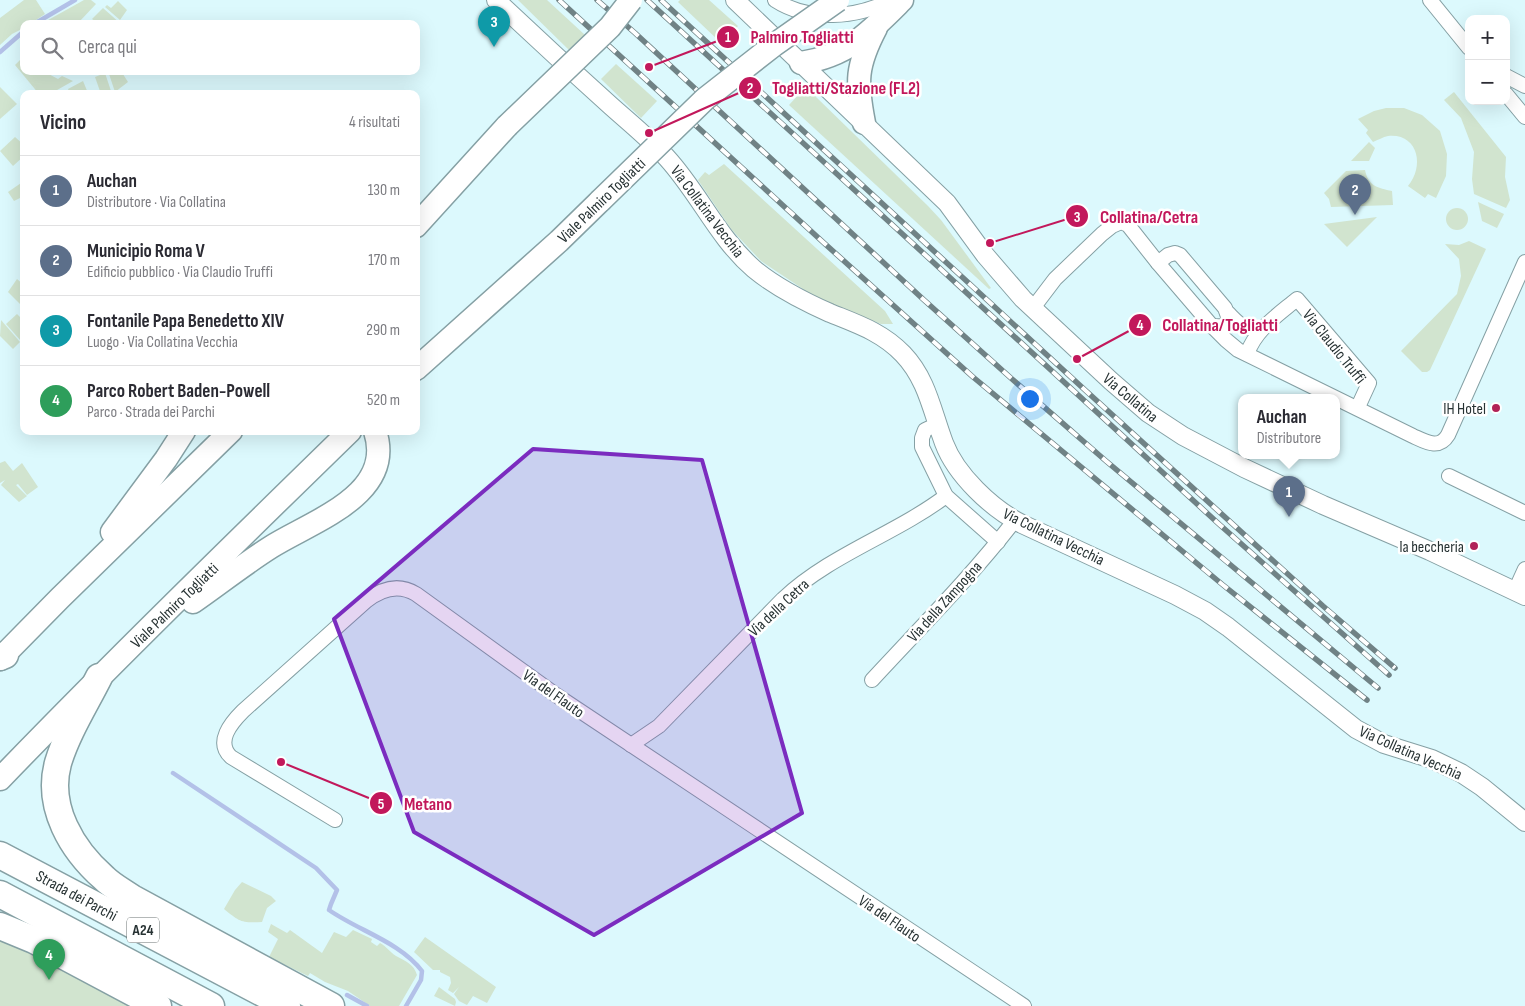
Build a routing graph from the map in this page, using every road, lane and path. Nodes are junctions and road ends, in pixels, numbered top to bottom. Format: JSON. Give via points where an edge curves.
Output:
{"nodes":[{"id":1,"x":496,"y":0,"type":"edge"},
{"id":2,"x":632,"y":0,"type":"edge"},
{"id":3,"x":734,"y":0,"type":"edge"},
{"id":4,"x":775,"y":0,"type":"edge"},
{"id":5,"x":838,"y":0,"type":"edge"},
{"id":6,"x":891,"y":0,"type":"edge"},
{"id":7,"x":902,"y":0,"type":"edge"},
{"id":8,"x":1430,"y":0,"type":"edge"},
{"id":9,"x":879,"y":24,"type":"junction"},
{"id":10,"x":1465,"y":43,"type":"edge"},
{"id":11,"x":802,"y":63,"type":"junction"},
{"id":12,"x":1510,"y":78,"type":"edge"},
{"id":13,"x":1525,"y":86,"type":"edge"},
{"id":14,"x":864,"y":124,"type":"junction"},
{"id":15,"x":420,"y":222,"type":"edge"},
{"id":16,"x":1525,"y":262,"type":"edge"},
{"id":17,"x":1158,"y":263,"type":"junction"},
{"id":18,"x":1033,"y":308,"type":"junction"},
{"id":19,"x":1228,"y":313,"type":"junction"},
{"id":20,"x":1212,"y":326,"type":"junction"},
{"id":21,"x":1262,"y":328,"type":"junction"},
{"id":22,"x":1247,"y":354,"type":"junction"},
{"id":23,"x":420,"y":365,"type":"edge"},
{"id":24,"x":1331,"y":394,"type":"edge"},
{"id":25,"x":1340,"y":398,"type":"edge"},
{"id":26,"x":1358,"y":407,"type":"junction"},
{"id":27,"x":938,"y":424,"type":"junction"},
{"id":28,"x":181,"y":435,"type":"edge"},
{"id":29,"x":227,"y":435,"type":"edge"},
{"id":30,"x":346,"y":435,"type":"edge"},
{"id":31,"x":376,"y":435,"type":"edge"},
{"id":32,"x":1449,"y":476,"type":"dead end"},
{"id":33,"x":946,"y":496,"type":"junction"},
{"id":34,"x":1525,"y":513,"type":"edge"},
{"id":35,"x":1015,"y":520,"type":"junction"},
{"id":36,"x":998,"y":542,"type":"junction"},
{"id":37,"x":1525,"y":569,"type":"edge"},
{"id":38,"x":1520,"y":594,"type":"edge"},
{"id":39,"x":60,"y":598,"type":"junction"},
{"id":40,"x":141,"y":638,"type":"junction"},
{"id":41,"x":2,"y":657,"type":"edge"},
{"id":42,"x":99,"y":677,"type":"junction"},
{"id":43,"x":872,"y":680,"type":"dead end"},
{"id":44,"x":631,"y":745,"type":"junction"},
{"id":45,"x":0,"y":779,"type":"edge"},
{"id":46,"x":334,"y":820,"type":"dead end"},
{"id":47,"x":1525,"y":822,"type":"edge"},
{"id":48,"x":0,"y":855,"type":"edge"},
{"id":49,"x":0,"y":894,"type":"edge"},
{"id":50,"x":0,"y":926,"type":"edge"},
{"id":51,"x":158,"y":1006,"type":"edge"},
{"id":52,"x":211,"y":1006,"type":"edge"},
{"id":53,"x":287,"y":1006,"type":"edge"},
{"id":54,"x":331,"y":1006,"type":"edge"},
{"id":55,"x":1024,"y":1006,"type":"edge"}],
"edges":[{"from":1,"to":27,"type":"street","name":"Via Collatina Vecchia","via":[[663,154],[720,231],[753,268],[797,297],[877,333],[902,352],[923,382]]},
{"from":2,"to":15,"type":"main road","bridge":true,"via":[[610,27],[507,126]]},
{"from":3,"to":11,"type":"street","name":"Via Collatina"},
{"from":4,"to":6,"type":"street","via":[[792,8],[828,15],[858,12]]},
{"from":5,"to":23,"type":"main road","name":"Viale Palmiro Togliatti","bridge":true,"via":[[720,86],[690,112],[544,254]]},
{"from":7,"to":9,"type":"main road"},
{"from":8,"to":10,"type":"street"},
{"from":9,"to":11,"type":"main road","via":[[836,54]]},
{"from":9,"to":14,"type":"main road","via":[[864,55],[859,76],[858,94]]},
{"from":11,"to":14,"type":"street","name":"Via Collatina"},
{"from":12,"to":13,"type":"street"},
{"from":14,"to":18,"type":"street","name":"Via Collatina","via":[[947,203],[994,267]]},
{"from":16,"to":26,"type":"street","name":"Via Claudio Truffi","via":[[1448,435],[1440,444],[1429,443]]},
{"from":17,"to":18,"type":"street","name":"Via Claudio Truffi","via":[[1128,225],[1121,222],[1102,234],[1055,279]]},
{"from":17,"to":19,"type":"street","via":[[1168,255],[1175,253],[1180,256]]},
{"from":17,"to":20,"type":"street","name":"Via Claudio Truffi"},
{"from":18,"to":38,"type":"street","name":"Via Collatina","via":[[1136,403],[1183,436],[1244,468]]},
{"from":19,"to":20,"type":"street","via":[[1225,325]]},
{"from":19,"to":21,"type":"street","via":[[1244,328]]},
{"from":20,"to":22,"type":"street","name":"Via Claudio Truffi","via":[[1230,345]]},
{"from":21,"to":22,"type":"street","name":"Via Claudio Truffi"},
{"from":21,"to":26,"type":"street","name":"Via Claudio Truffi","via":[[1297,299],[1369,383]]},
{"from":22,"to":24,"type":"street","name":"Via Claudio Truffi"},
{"from":25,"to":26,"type":"street","name":"Via Claudio Truffi"},
{"from":27,"to":33,"type":"street","via":[[925,430],[921,442]]},
{"from":27,"to":35,"type":"street","name":"Via Collatina Vecchia","via":[[949,455],[963,474],[989,502]]},
{"from":28,"to":39,"type":"main road"},
{"from":29,"to":39,"type":"main road"},
{"from":30,"to":40,"type":"main road","name":"Viale Palmiro Togliatti"},
{"from":31,"to":40,"type":"main road","via":[[378,461],[363,489],[353,499],[266,550]]},
{"from":32,"to":34,"type":"street"},
{"from":33,"to":36,"type":"street"},
{"from":33,"to":44,"type":"street","name":"Via della Cetra","via":[[920,515],[834,561],[800,584],[659,726]]},
{"from":35,"to":36,"type":"street","name":"Via della Zampogna"},
{"from":35,"to":47,"type":"street","name":"Via Collatina Vecchia","via":[[1194,604],[1228,627],[1356,729],[1384,744],[1456,770]]},
{"from":36,"to":43,"type":"street","name":"Via della Zampogna"},
{"from":37,"to":38,"type":"street"},
{"from":39,"to":41,"type":"main road"},
{"from":40,"to":42,"type":"main road","name":"Viale Palmiro Togliatti"},
{"from":42,"to":45,"type":"main road","name":"Viale Palmiro Togliatti"},
{"from":42,"to":54,"type":"highway","via":[[63,748],[56,776],[59,812],[79,852],[106,880],[132,898]]},
{"from":44,"to":46,"type":"street","name":"Via del Flauto","via":[[416,594],[397,588],[387,589],[366,601],[243,711],[224,738],[225,749],[231,757]]},
{"from":44,"to":55,"type":"street","name":"Via del Flauto"},
{"from":48,"to":53,"type":"highway","name":"Strada dei Parchi","number":"A24"},
{"from":49,"to":52,"type":"highway","number":"A24"},
{"from":50,"to":51,"type":"highway","via":[[34,940]]}]}
